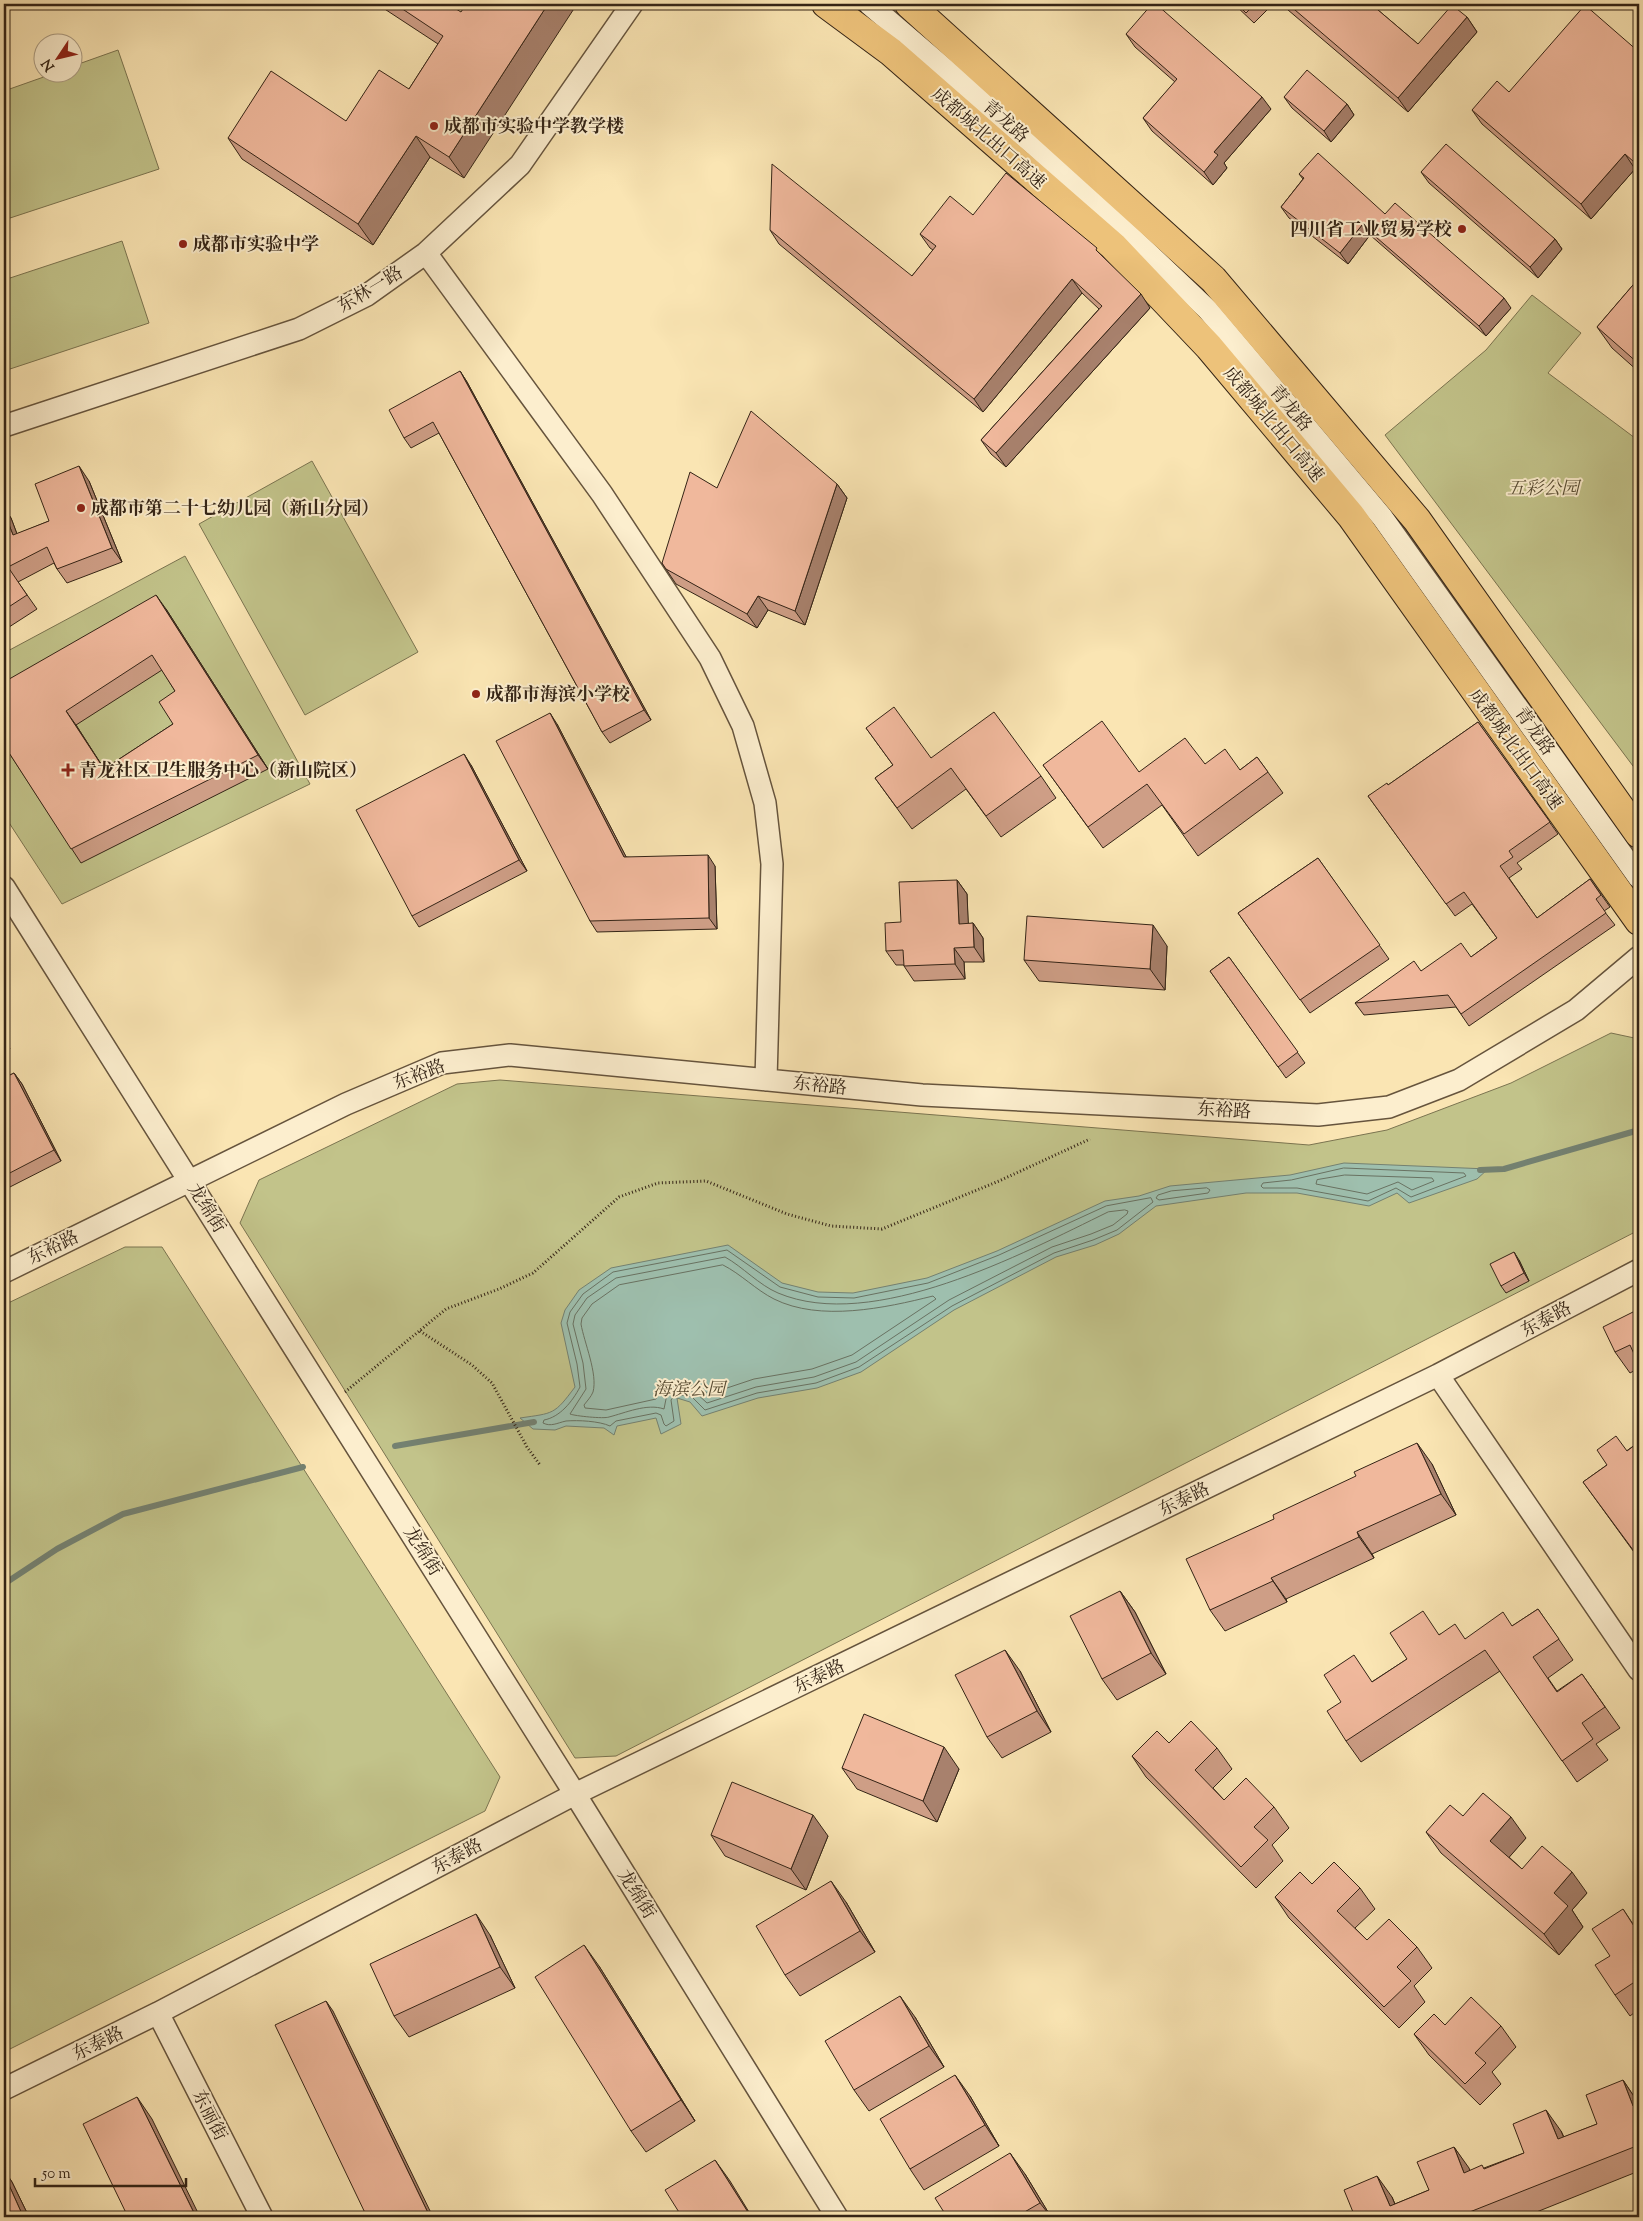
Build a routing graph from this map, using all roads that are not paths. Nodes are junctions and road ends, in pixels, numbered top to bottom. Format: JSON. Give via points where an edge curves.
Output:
{"nodes":[{"id":1,"x":632,"y":4,"type":"edge"},
{"id":2,"x":826,"y":4,"type":"edge"},
{"id":3,"x":869,"y":4,"type":"edge"},
{"id":4,"x":909,"y":4,"type":"edge"},
{"id":5,"x":426,"y":253,"type":"junction"},
{"id":6,"x":4,"y":426,"type":"edge"},
{"id":7,"x":1639,"y":834,"type":"edge"},
{"id":8,"x":1639,"y":878,"type":"edge"},
{"id":9,"x":4,"y":887,"type":"edge"},
{"id":10,"x":1639,"y":921,"type":"edge"},
{"id":11,"x":1639,"y":957,"type":"edge"},
{"id":12,"x":766,"y":1080,"type":"junction"},
{"id":13,"x":188,"y":1180,"type":"junction"},
{"id":14,"x":1639,"y":1270,"type":"edge"},
{"id":15,"x":4,"y":1272,"type":"edge"},
{"id":16,"x":1438,"y":1376,"type":"junction"},
{"id":17,"x":1639,"y":1670,"type":"edge"},
{"id":18,"x":575,"y":1794,"type":"junction"},
{"id":19,"x":158,"y":2014,"type":"junction"},
{"id":20,"x":4,"y":2090,"type":"edge"},
{"id":21,"x":262,"y":2217,"type":"edge"},
{"id":22,"x":837,"y":2217,"type":"edge"}],
"edges":[{"from":1,"to":5,"type":"street","name":"东林一路","via":[[520,165]]},
{"from":2,"to":10,"type":"highway","name":"成都城北出口高速","via":[[891,52],[1113,246],[1209,346],[1350,516]]},
{"from":3,"to":8,"type":"street","name":"青龙路","via":[[1034,145],[1208,310],[1382,517]]},
{"from":4,"to":7,"type":"highway","via":[[1212,279],[1417,520]]},
{"from":5,"to":6,"type":"street","name":"东林一路","via":[[367,294],[299,329]]},
{"from":5,"to":12,"type":"street","via":[[602,494],[710,658],[744,726],[765,802],[772,864]]},
{"from":9,"to":13,"type":"street","name":"龙绵街"},
{"from":11,"to":12,"type":"street","name":"东裕路","via":[[1576,1010],[1459,1080],[1389,1107],[1318,1115],[922,1095]]},
{"from":12,"to":13,"type":"street","name":"东裕路","via":[[510,1055],[442,1063],[346,1104]]},
{"from":13,"to":15,"type":"street","name":"东裕路"},
{"from":13,"to":18,"type":"street","name":"龙绵街"},
{"from":14,"to":16,"type":"street","name":"东泰路"},
{"from":16,"to":17,"type":"street"},
{"from":16,"to":18,"type":"street","name":"东泰路"},
{"from":18,"to":19,"type":"street","name":"东泰路"},
{"from":18,"to":22,"type":"street","name":"龙绵街"},
{"from":19,"to":20,"type":"street","name":"东泰路"},
{"from":19,"to":21,"type":"street","name":"东丽街"}]}
